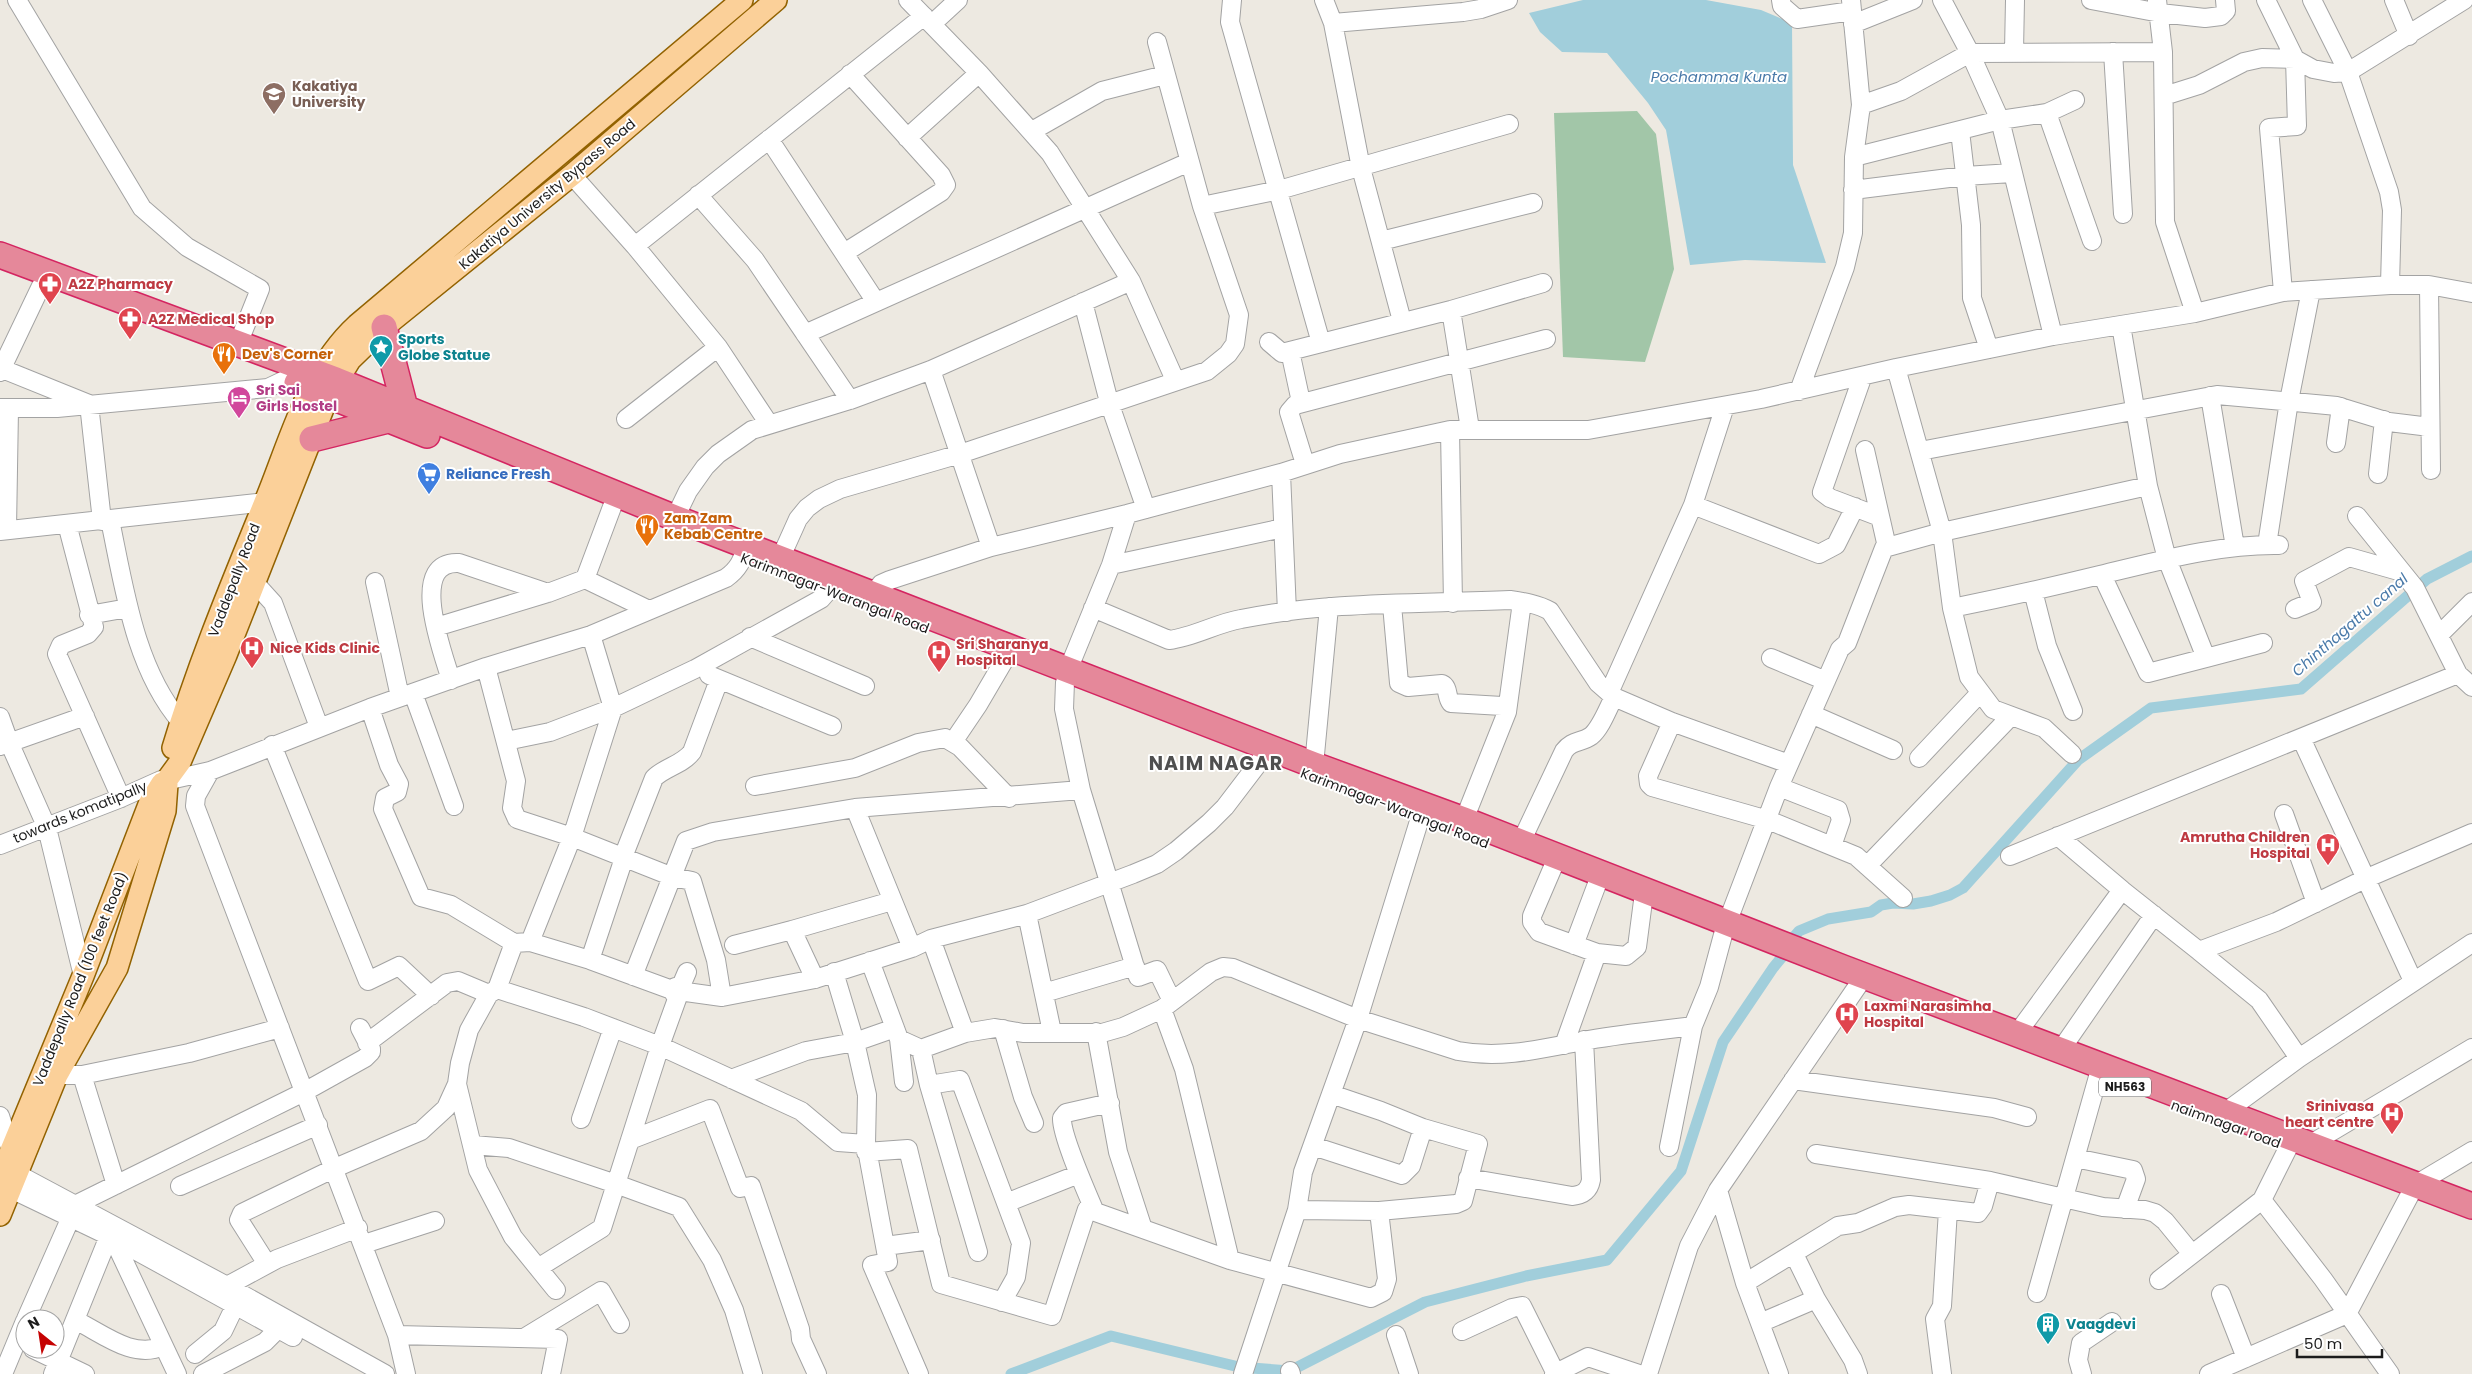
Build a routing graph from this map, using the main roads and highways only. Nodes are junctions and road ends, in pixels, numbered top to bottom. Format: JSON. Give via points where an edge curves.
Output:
{"nodes":[{"id":1,"x":742,"y":0,"type":"edge"},
{"id":2,"x":776,"y":0,"type":"edge"},
{"id":3,"x":0,"y":255,"type":"edge"},
{"id":4,"x":0,"y":270,"type":"edge"},
{"id":5,"x":384,"y":327,"type":"junction"},
{"id":6,"x":314,"y":384,"type":"junction"},
{"id":7,"x":397,"y":414,"type":"junction"},
{"id":8,"x":312,"y":439,"type":"junction"},
{"id":9,"x":745,"y":552,"type":"junction"},
{"id":10,"x":1066,"y":676,"type":"junction"},
{"id":11,"x":1266,"y":753,"type":"junction"},
{"id":12,"x":166,"y":780,"type":"junction"},
{"id":13,"x":1422,"y":811,"type":"junction"},
{"id":14,"x":1726,"y":927,"type":"junction"},
{"id":15,"x":1847,"y":976,"type":"junction"},
{"id":16,"x":2298,"y":1146,"type":"junction"},
{"id":17,"x":7,"y":1173,"type":"edge"},
{"id":18,"x":2413,"y":1189,"type":"junction"},
{"id":19,"x":2472,"y":1206,"type":"edge"},
{"id":20,"x":0,"y":1215,"type":"edge"},
{"id":21,"x":2472,"y":1219,"type":"edge"}],
"edges":[{"from":1,"to":6,"type":"main road","name":"Kakatiya University Bypass Road","via":[[357,325],[346,335]]},
{"from":2,"to":5,"type":"main road","name":"Kakatiya University Bypass Road","via":[[572,175]]},
{"from":3,"to":6,"type":"highway","number":"NH563","via":[[238,344]]},
{"from":4,"to":6,"type":"highway","number":"NH563"},
{"from":5,"to":6,"type":"main road","name":"Kakatiya University Bypass Road","via":[[350,360]]},
{"from":5,"to":7,"type":"highway"},
{"from":6,"to":7,"type":"highway","name":"Karimnagar-Warangal Road","number":"NH563"},
{"from":6,"to":8,"type":"main road"},
{"from":6,"to":12,"type":"main road","name":"Vaddepally Road","via":[[234,577],[181,722]]},
{"from":7,"to":8,"type":"highway"},
{"from":7,"to":9,"type":"highway","name":"Karimnagar-Warangal Road","number":"NH563","via":[[675,518]]},
{"from":7,"to":9,"type":"highway","name":"Karimnagar-Warangal Road","number":"NH563","via":[[612,507]]},
{"from":8,"to":12,"type":"main road","via":[[184,753]]},
{"from":9,"to":10,"type":"highway","name":"Karimnagar-Warangal Road","number":"NH563","via":[[828,590],[1005,659]]},
{"from":9,"to":10,"type":"highway","name":"Karimnagar-Warangal Road","number":"NH563","via":[[780,559],[872,594]]},
{"from":10,"to":11,"type":"highway","name":"Karimnagar-Warangal Road","number":"NH563"},
{"from":11,"to":13,"type":"highway","name":"Karimnagar-Warangal Road","number":"NH563"},
{"from":11,"to":13,"type":"highway","name":"Karimnagar-Warangal Road","number":"NH563","via":[[1314,765]]},
{"from":12,"to":17,"type":"main road","name":"Vaddepally Road (100 feet Road)","via":[[150,802]]},
{"from":12,"to":17,"type":"main road","via":[[165,811],[117,968]]},
{"from":13,"to":14,"type":"highway","name":"Karimnagar-Warangal Road","number":"NH563","via":[[1643,902]]},
{"from":13,"to":14,"type":"highway","name":"Karimnagar-Warangal Road","number":"NH563","via":[[1464,820],[1522,842]]},
{"from":14,"to":15,"type":"highway","name":"Karimnagar-Warangal Road","number":"NH563"},
{"from":15,"to":16,"type":"highway","name":"naimnagar road","number":"NH563","via":[[2098,1076]]},
{"from":15,"to":16,"type":"highway","number":"NH563","via":[[2016,1034],[2224,1113]]},
{"from":16,"to":18,"type":"highway","name":"naimnagar road","number":"NH563"},
{"from":17,"to":20,"type":"main road"},
{"from":18,"to":19,"type":"highway","number":"NH563"},
{"from":18,"to":21,"type":"highway","name":"naimnagar road","number":"NH563"}]}
